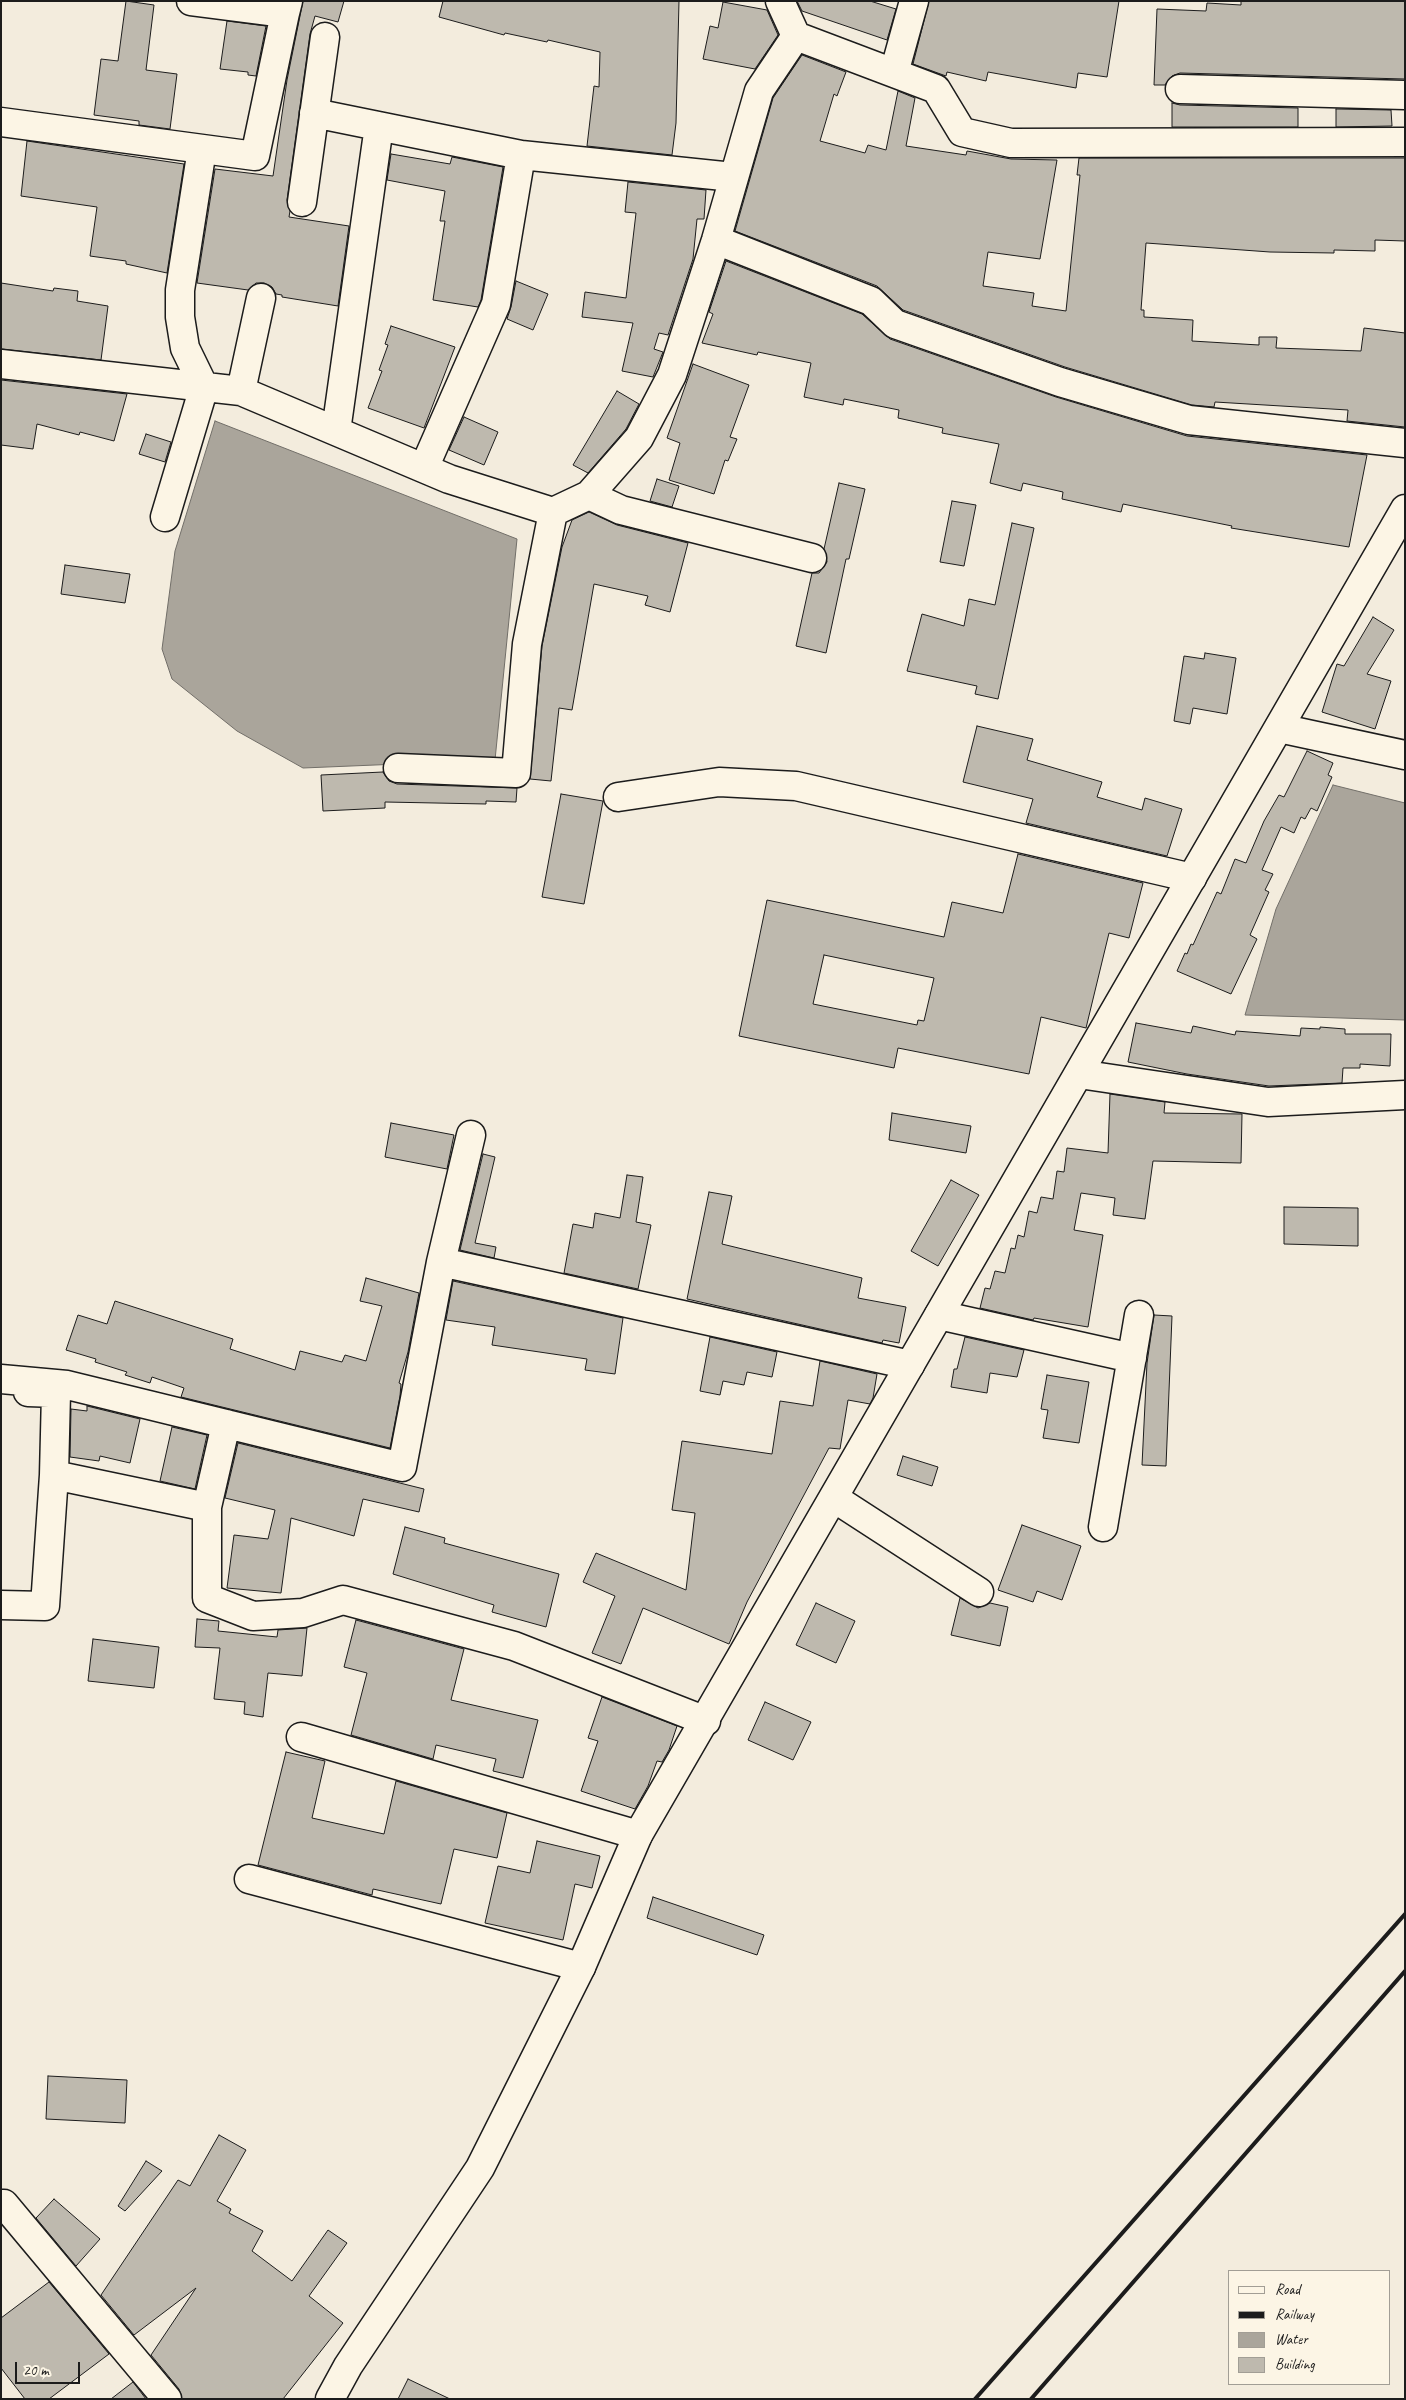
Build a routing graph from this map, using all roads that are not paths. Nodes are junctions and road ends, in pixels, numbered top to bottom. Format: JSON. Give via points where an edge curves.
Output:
{"nodes":[{"id":1,"x":191,"y":1,"type":"edge"},
{"id":2,"x":780,"y":1,"type":"edge"},
{"id":3,"x":914,"y":1,"type":"edge"},
{"id":4,"x":287,"y":7,"type":"edge"},
{"id":5,"x":796,"y":36,"type":"junction"},
{"id":6,"x":324,"y":37,"type":"dead end"},
{"id":7,"x":894,"y":73,"type":"junction"},
{"id":8,"x":1180,"y":89,"type":"dead end"},
{"id":9,"x":1405,"y":95,"type":"edge"},
{"id":10,"x":314,"y":113,"type":"junction"},
{"id":11,"x":1,"y":122,"type":"edge"},
{"id":12,"x":379,"y":126,"type":"junction"},
{"id":13,"x":1405,"y":142,"type":"edge"},
{"id":14,"x":202,"y":149,"type":"junction"},
{"id":15,"x":521,"y":155,"type":"junction"},
{"id":16,"x":732,"y":177,"type":"junction"},
{"id":17,"x":302,"y":202,"type":"dead end"},
{"id":18,"x":716,"y":240,"type":"junction"},
{"id":19,"x":261,"y":298,"type":"dead end"},
{"id":20,"x":1,"y":364,"type":"edge"},
{"id":21,"x":204,"y":387,"type":"junction"},
{"id":22,"x":241,"y":391,"type":"junction"},
{"id":23,"x":336,"y":431,"type":"junction"},
{"id":24,"x":1405,"y":443,"type":"edge"},
{"id":25,"x":424,"y":468,"type":"junction"},
{"id":26,"x":589,"y":494,"type":"junction"},
{"id":27,"x":1405,"y":510,"type":"edge"},
{"id":28,"x":553,"y":512,"type":"junction"},
{"id":29,"x":165,"y":518,"type":"dead end"},
{"id":30,"x":812,"y":558,"type":"dead end"},
{"id":31,"x":1279,"y":728,"type":"junction"},
{"id":32,"x":1405,"y":755,"type":"edge"},
{"id":33,"x":398,"y":768,"type":"dead end"},
{"id":34,"x":618,"y":797,"type":"dead end"},
{"id":35,"x":1192,"y":878,"type":"junction"},
{"id":36,"x":1079,"y":1074,"type":"junction"},
{"id":37,"x":1405,"y":1094,"type":"edge"},
{"id":38,"x":471,"y":1135,"type":"dead end"},
{"id":39,"x":442,"y":1262,"type":"junction"},
{"id":40,"x":940,"y":1315,"type":"junction"},
{"id":41,"x":1139,"y":1315,"type":"dead end"},
{"id":42,"x":1132,"y":1358,"type":"junction"},
{"id":43,"x":910,"y":1366,"type":"junction"},
{"id":44,"x":1,"y":1379,"type":"edge"},
{"id":45,"x":1,"y":1391,"type":"edge"},
{"id":46,"x":226,"y":1424,"type":"junction"},
{"id":47,"x":54,"y":1475,"type":"junction"},
{"id":48,"x":834,"y":1498,"type":"junction"},
{"id":49,"x":206,"y":1507,"type":"junction"},
{"id":50,"x":1103,"y":1527,"type":"dead end"},
{"id":51,"x":979,"y":1592,"type":"dead end"},
{"id":52,"x":1,"y":1606,"type":"edge"},
{"id":53,"x":706,"y":1720,"type":"junction"},
{"id":54,"x":301,"y":1737,"type":"dead end"},
{"id":55,"x":638,"y":1835,"type":"junction"},
{"id":56,"x":249,"y":1879,"type":"dead end"},
{"id":57,"x":581,"y":1967,"type":"junction"},
{"id":58,"x":1,"y":2204,"type":"edge"},
{"id":59,"x":167,"y":2399,"type":"edge"},
{"id":60,"x":330,"y":2399,"type":"edge"}],
"edges":[{"from":1,"to":4,"type":"street"},
{"from":2,"to":5,"type":"street"},
{"from":3,"to":7,"type":"street"},
{"from":4,"to":14,"type":"street","via":[[255,156]]},
{"from":5,"to":7,"type":"street"},
{"from":5,"to":16,"type":"street","via":[[760,91]]},
{"from":6,"to":10,"type":"street"},
{"from":7,"to":13,"type":"street","via":[[936,89],[962,132],[1011,143]]},
{"from":8,"to":9,"type":"street"},
{"from":10,"to":12,"type":"street"},
{"from":10,"to":17,"type":"street"},
{"from":11,"to":14,"type":"street"},
{"from":12,"to":15,"type":"street"},
{"from":12,"to":23,"type":"street"},
{"from":14,"to":21,"type":"street","via":[[180,290],[180,317],[185,348]]},
{"from":15,"to":16,"type":"street"},
{"from":15,"to":25,"type":"street","via":[[496,304]]},
{"from":16,"to":18,"type":"street"},
{"from":18,"to":24,"type":"street","via":[[871,301],[895,324],[1069,385],[1189,420]]},
{"from":18,"to":26,"type":"street","via":[[672,375],[639,438]]},
{"from":19,"to":22,"type":"street"},
{"from":20,"to":21,"type":"street"},
{"from":21,"to":22,"type":"street"},
{"from":21,"to":29,"type":"street"},
{"from":22,"to":23,"type":"street"},
{"from":23,"to":25,"type":"street"},
{"from":25,"to":28,"type":"street"},
{"from":26,"to":28,"type":"street"},
{"from":26,"to":30,"type":"street","via":[[621,510]]},
{"from":27,"to":31,"type":"street"},
{"from":28,"to":33,"type":"street","via":[[527,644],[516,773]]},
{"from":31,"to":32,"type":"street"},
{"from":31,"to":35,"type":"street"},
{"from":34,"to":35,"type":"street","via":[[719,782],[796,786]]},
{"from":35,"to":36,"type":"street"},
{"from":36,"to":37,"type":"street","via":[[1268,1102]]},
{"from":36,"to":40,"type":"street"},
{"from":38,"to":39,"type":"street"},
{"from":39,"to":43,"type":"street"},
{"from":39,"to":46,"type":"street","via":[[402,1467]]},
{"from":40,"to":42,"type":"street"},
{"from":40,"to":43,"type":"street"},
{"from":41,"to":42,"type":"street"},
{"from":42,"to":50,"type":"street"},
{"from":43,"to":48,"type":"street"},
{"from":44,"to":46,"type":"street","via":[[68,1385]]},
{"from":45,"to":47,"type":"street","via":[[56,1393]]},
{"from":46,"to":49,"type":"street"},
{"from":47,"to":49,"type":"street"},
{"from":47,"to":52,"type":"street","via":[[45,1606]]},
{"from":48,"to":51,"type":"street"},
{"from":48,"to":53,"type":"street"},
{"from":49,"to":53,"type":"street","via":[[207,1598],[253,1616],[303,1613],[343,1600],[514,1646]]},
{"from":53,"to":55,"type":"street"},
{"from":54,"to":55,"type":"street"},
{"from":55,"to":57,"type":"street"},
{"from":56,"to":57,"type":"street"},
{"from":57,"to":60,"type":"street","via":[[480,2168],[348,2366]]},
{"from":58,"to":59,"type":"street"}]}
